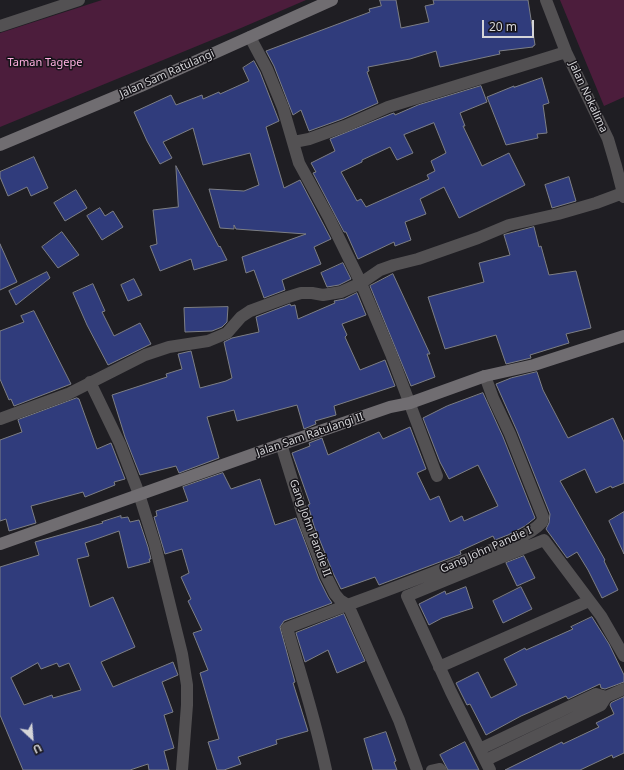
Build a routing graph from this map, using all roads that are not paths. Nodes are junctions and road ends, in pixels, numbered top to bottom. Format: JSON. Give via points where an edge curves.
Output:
{"nodes":[{"id":1,"x":79,"y":0,"type":"edge"},
{"id":2,"x":332,"y":0,"type":"edge"},
{"id":3,"x":546,"y":0,"type":"edge"},
{"id":4,"x":0,"y":26,"type":"edge"},
{"id":5,"x":250,"y":37,"type":"junction"},
{"id":6,"x":566,"y":52,"type":"junction"},
{"id":7,"x":294,"y":142,"type":"junction"},
{"id":8,"x":0,"y":145,"type":"edge"},
{"id":9,"x":623,"y":195,"type":"edge"},
{"id":10,"x":361,"y":283,"type":"junction"},
{"id":11,"x":624,"y":336,"type":"edge"},
{"id":12,"x":485,"y":376,"type":"junction"},
{"id":13,"x":90,"y":382,"type":"junction"},
{"id":14,"x":410,"y":403,"type":"junction"},
{"id":15,"x":0,"y":419,"type":"edge"},
{"id":16,"x":281,"y":444,"type":"junction"},
{"id":17,"x":437,"y":476,"type":"dead end"},
{"id":18,"x":139,"y":494,"type":"junction"},
{"id":19,"x":0,"y":544,"type":"edge"},
{"id":20,"x":589,"y":601,"type":"junction"},
{"id":21,"x":348,"y":605,"type":"junction"},
{"id":22,"x":624,"y":656,"type":"edge"},
{"id":23,"x":439,"y":667,"type":"junction"},
{"id":24,"x":624,"y":689,"type":"edge"},
{"id":25,"x":606,"y":697,"type":"junction"},
{"id":26,"x":480,"y":749,"type":"junction"},
{"id":27,"x":488,"y":765,"type":"edge"},
{"id":28,"x":182,"y":770,"type":"edge"},
{"id":29,"x":326,"y":770,"type":"edge"},
{"id":30,"x":417,"y":770,"type":"edge"},
{"id":31,"x":431,"y":770,"type":"edge"},
{"id":32,"x":442,"y":770,"type":"edge"}],
"edges":[{"from":1,"to":4,"type":"street"},
{"from":2,"to":5,"type":"street","name":"Jalan Sam Ratulangi"},
{"from":3,"to":6,"type":"street","name":"Jalan Nokalima"},
{"from":5,"to":7,"type":"street","via":[[267,69]]},
{"from":5,"to":8,"type":"street","name":"Jalan Sam Ratulangi"},
{"from":6,"to":7,"type":"street","via":[[388,107],[345,126]]},
{"from":6,"to":9,"type":"street","name":"Jalan Nokalima","via":[[608,140]]},
{"from":7,"to":10,"type":"street","via":[[299,163]]},
{"from":9,"to":10,"type":"street","via":[[509,225],[418,259],[394,264]]},
{"from":10,"to":13,"type":"street","via":[[332,294],[301,293],[288,296],[250,311],[227,333],[208,341],[169,347],[145,355]]},
{"from":10,"to":14,"type":"street"},
{"from":11,"to":12,"type":"street","name":"Jalan Sam Ratulangi II","via":[[534,365]]},
{"from":12,"to":14,"type":"street","name":"Jalan Sam Ratulangi II"},
{"from":12,"to":21,"type":"street","name":"Gang John Pandie I","via":[[543,517],[542,522],[531,532],[500,546]]},
{"from":13,"to":15,"type":"street","via":[[68,394]]},
{"from":13,"to":18,"type":"street","via":[[120,444]]},
{"from":14,"to":16,"type":"street","name":"Jalan Sam Ratulangi II","via":[[390,407]]},
{"from":14,"to":17,"type":"street"},
{"from":16,"to":18,"type":"street","name":"Jalan Sam Ratulangi II"},
{"from":16,"to":21,"type":"street","name":"Gang John Pandie II","via":[[307,528],[326,576],[335,594]]},
{"from":18,"to":19,"type":"street","name":"Jalan Sam Ratulangi II"},
{"from":18,"to":28,"type":"street","via":[[155,545],[182,654],[187,685]]},
{"from":20,"to":22,"type":"street"},
{"from":20,"to":23,"type":"street"},
{"from":20,"to":23,"type":"street","via":[[544,540],[407,596]]},
{"from":21,"to":29,"type":"street","via":[[287,628],[304,681]]},
{"from":21,"to":30,"type":"street","via":[[399,720]]},
{"from":23,"to":26,"type":"street"},
{"from":24,"to":25,"type":"street"},
{"from":25,"to":26,"type":"street","via":[[596,694]]},
{"from":25,"to":27,"type":"street","via":[[601,705]]},
{"from":26,"to":27,"type":"street"},
{"from":31,"to":32,"type":"lane"}]}
